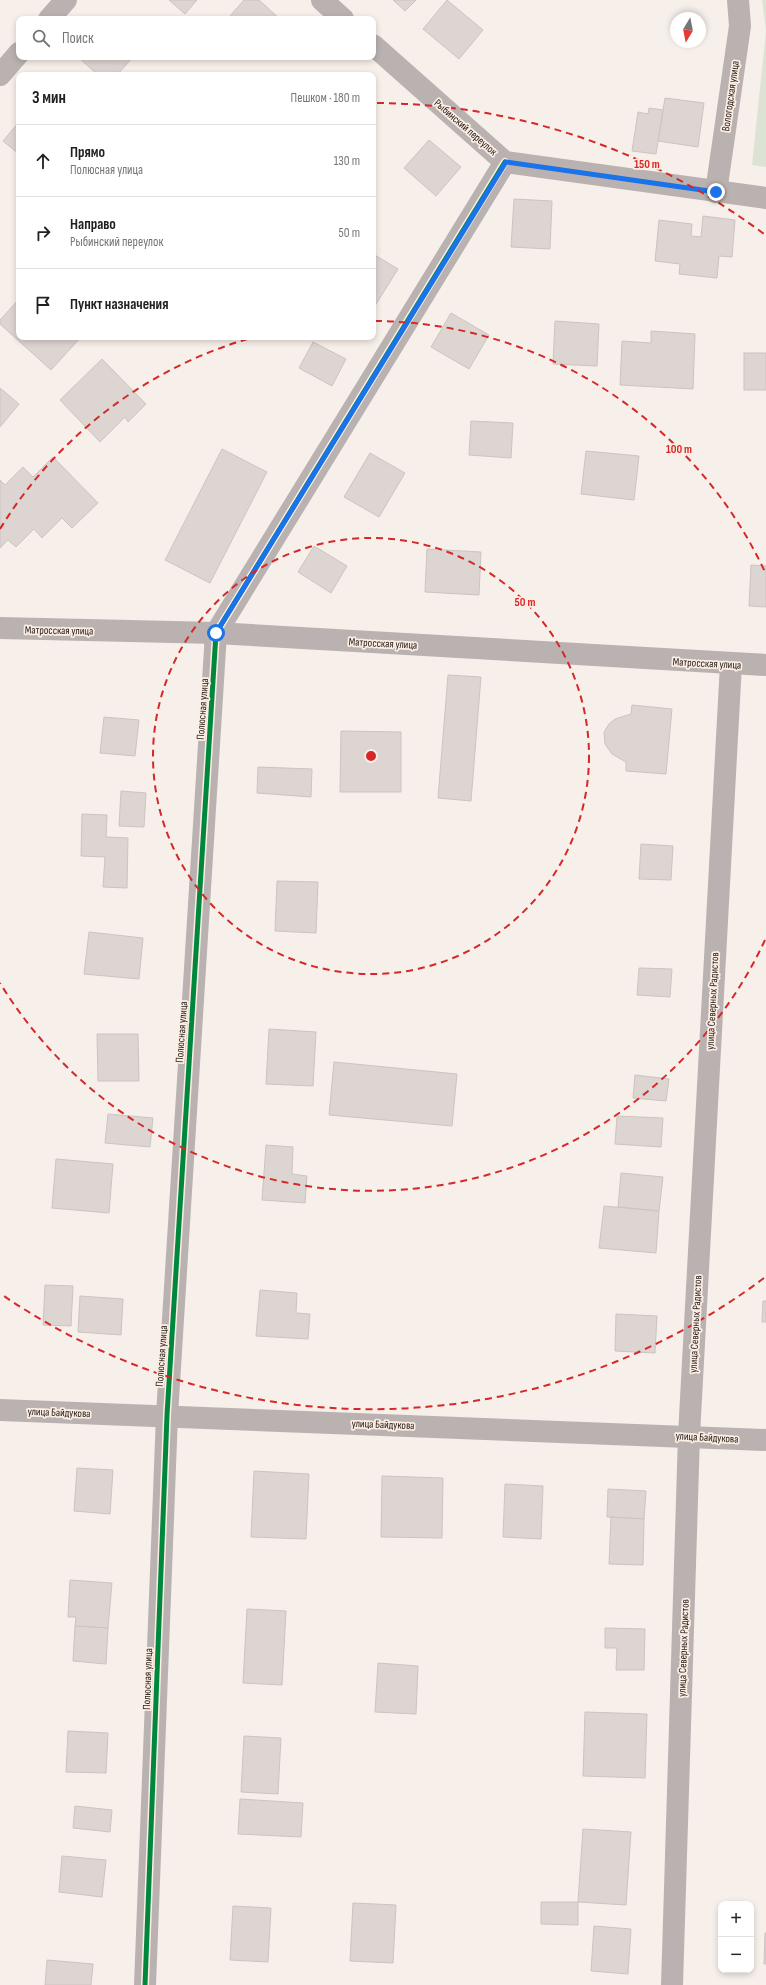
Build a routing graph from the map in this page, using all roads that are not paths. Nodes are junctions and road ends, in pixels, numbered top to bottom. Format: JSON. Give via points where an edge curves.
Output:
{"nodes":[{"id":1,"x":66,"y":0,"type":"edge"},
{"id":2,"x":322,"y":0,"type":"edge"},
{"id":3,"x":738,"y":0,"type":"edge"},
{"id":4,"x":52,"y":16,"type":"edge"},
{"id":5,"x":340,"y":16,"type":"edge"},
{"id":6,"x":376,"y":48,"type":"edge"},
{"id":7,"x":16,"y":56,"type":"edge"},
{"id":8,"x":0,"y":75,"type":"edge"},
{"id":9,"x":506,"y":162,"type":"junction"},
{"id":10,"x":716,"y":192,"type":"junction"},
{"id":11,"x":766,"y":198,"type":"edge"},
{"id":12,"x":0,"y":628,"type":"edge"},
{"id":13,"x":216,"y":633,"type":"junction"},
{"id":14,"x":730,"y":664,"type":"junction"},
{"id":15,"x":766,"y":665,"type":"edge"},
{"id":16,"x":0,"y":1410,"type":"edge"},
{"id":17,"x":167,"y":1415,"type":"junction"},
{"id":18,"x":689,"y":1435,"type":"junction"},
{"id":19,"x":766,"y":1440,"type":"edge"},
{"id":20,"x":145,"y":1985,"type":"edge"},
{"id":21,"x":672,"y":1985,"type":"edge"}],
"edges":[{"from":1,"to":4,"type":"street"},
{"from":2,"to":5,"type":"street"},
{"from":3,"to":10,"type":"street","name":"Вологодская улица","via":[[740,26]]},
{"from":6,"to":9,"type":"street","name":"Рыбинский переулок"},
{"from":7,"to":8,"type":"street"},
{"from":9,"to":10,"type":"street","name":"Рыбинский переулок"},
{"from":9,"to":13,"type":"street","name":"Полюсная улица"},
{"from":10,"to":11,"type":"street","name":"Рыбинский переулок"},
{"from":12,"to":13,"type":"street","name":"Матросская улица"},
{"from":13,"to":14,"type":"street","name":"Матросская улица"},
{"from":13,"to":17,"type":"street","name":"Полюсная улица"},
{"from":14,"to":15,"type":"street","name":"Матросская улица"},
{"from":14,"to":18,"type":"street","name":"улица Северных Радистов"},
{"from":16,"to":17,"type":"street","name":"улица Байдукова"},
{"from":17,"to":18,"type":"street","name":"улица Байдукова"},
{"from":17,"to":20,"type":"street","name":"Полюсная улица"},
{"from":18,"to":19,"type":"street","name":"улица Байдукова"},
{"from":18,"to":21,"type":"street","name":"улица Северных Радистов"}]}
